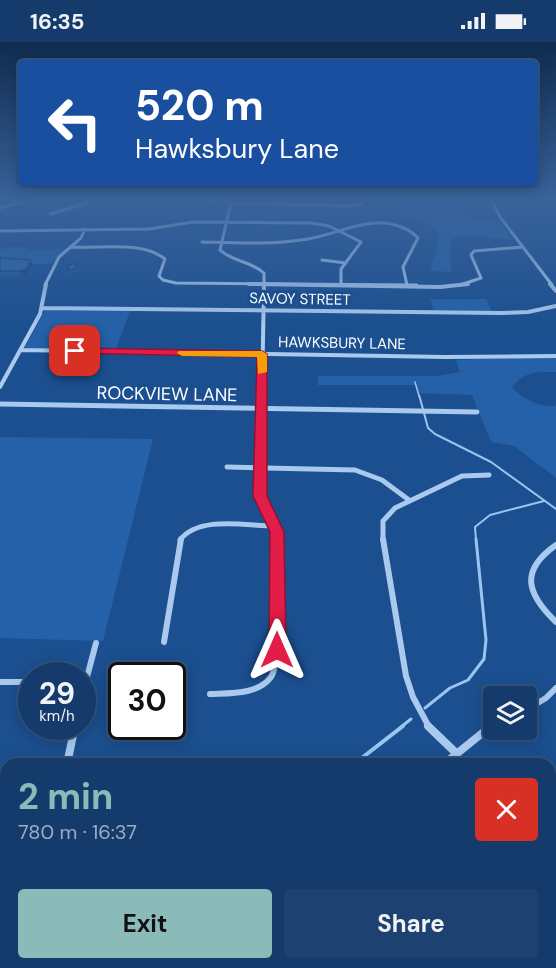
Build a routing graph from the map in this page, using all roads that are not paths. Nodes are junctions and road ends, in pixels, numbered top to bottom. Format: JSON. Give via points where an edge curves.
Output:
{"nodes":[{"id":1,"x":77,"y":241,"type":"edge"},
{"id":2,"x":288,"y":241,"type":"edge"},
{"id":3,"x":358,"y":241,"type":"edge"},
{"id":4,"x":415,"y":241,"type":"edge"},
{"id":5,"x":519,"y":241,"type":"edge"},
{"id":6,"x":202,"y":242,"type":"dead end"},
{"id":7,"x":221,"y":242,"type":"junction"},
{"id":8,"x":70,"y":247,"type":"junction"},
{"id":9,"x":523,"y":247,"type":"junction"},
{"id":10,"x":322,"y":260,"type":"dead end"},
{"id":11,"x":346,"y":263,"type":"junction"},
{"id":12,"x":263,"y":284,"type":"junction"},
{"id":13,"x":340,"y":284,"type":"junction"},
{"id":14,"x":407,"y":285,"type":"junction"},
{"id":15,"x":556,"y":291,"type":"edge"},
{"id":16,"x":556,"y":306,"type":"edge"},
{"id":17,"x":42,"y":308,"type":"junction"},
{"id":18,"x":263,"y":310,"type":"junction"},
{"id":19,"x":20,"y":350,"type":"junction"},
{"id":20,"x":262,"y":354,"type":"junction"},
{"id":21,"x":556,"y":356,"type":"edge"},
{"id":22,"x":0,"y":370,"type":"edge"},
{"id":23,"x":9,"y":370,"type":"junction"},
{"id":24,"x":0,"y":387,"type":"edge"},
{"id":25,"x":0,"y":404,"type":"edge"},
{"id":26,"x":261,"y":409,"type":"junction"},
{"id":27,"x":477,"y":412,"type":"dead end"},
{"id":28,"x":227,"y":466,"type":"dead end"},
{"id":29,"x":260,"y":467,"type":"junction"},
{"id":30,"x":489,"y":475,"type":"dead end"},
{"id":31,"x":409,"y":500,"type":"junction"},
{"id":32,"x":275,"y":526,"type":"junction"},
{"id":33,"x":556,"y":544,"type":"edge"},
{"id":34,"x":556,"y":622,"type":"edge"},
{"id":35,"x":164,"y":642,"type":"dead end"},
{"id":36,"x":96,"y":643,"type":"dead end"},
{"id":37,"x":90,"y":662,"type":"edge"},
{"id":38,"x":0,"y":682,"type":"edge"},
{"id":39,"x":18,"y":682,"type":"edge"},
{"id":40,"x":556,"y":688,"type":"edge"},
{"id":41,"x":210,"y":694,"type":"dead end"},
{"id":42,"x":537,"y":703,"type":"edge"},
{"id":43,"x":483,"y":731,"type":"edge"},
{"id":44,"x":72,"y":740,"type":"edge"},
{"id":45,"x":455,"y":752,"type":"junction"},
{"id":46,"x":68,"y":758,"type":"edge"},
{"id":47,"x":450,"y":758,"type":"edge"}],
"edges":[{"from":1,"to":8,"type":"street"},
{"from":2,"to":7,"type":"street"},
{"from":3,"to":11,"type":"street","via":[[361,243]]},
{"from":4,"to":14,"type":"street","via":[[402,270]]},
{"from":5,"to":9,"type":"street"},
{"from":6,"to":7,"type":"street"},
{"from":7,"to":12,"type":"street","via":[[220,250],[227,257],[263,270]]},
{"from":8,"to":12,"type":"street","via":[[157,252],[165,259],[159,276],[169,282]]},
{"from":8,"to":17,"type":"street","via":[[59,257],[43,290]]},
{"from":9,"to":14,"type":"street","via":[[474,251],[471,255],[481,278],[467,283],[435,288]]},
{"from":9,"to":15,"type":"street"},
{"from":10,"to":11,"type":"street"},
{"from":11,"to":13,"type":"street"},
{"from":12,"to":13,"type":"street"},
{"from":12,"to":18,"type":"street"},
{"from":13,"to":14,"type":"street"},
{"from":16,"to":18,"type":"street","name":"SAVOY STREET","via":[[511,313]]},
{"from":17,"to":18,"type":"street","name":"SAVOY STREET"},
{"from":17,"to":19,"type":"street"},
{"from":18,"to":20,"type":"street"},
{"from":19,"to":20,"type":"street","name":"HAWKSBURY LANE"},
{"from":19,"to":23,"type":"street"},
{"from":20,"to":21,"type":"street","name":"HAWKSBURY LANE"},
{"from":20,"to":26,"type":"street"},
{"from":22,"to":23,"type":"street"},
{"from":23,"to":24,"type":"street"},
{"from":25,"to":26,"type":"street","name":"ROCKVIEW LANE"},
{"from":26,"to":27,"type":"street","name":"ROCKVIEW LANE"},
{"from":26,"to":29,"type":"street"},
{"from":28,"to":29,"type":"street"},
{"from":29,"to":31,"type":"street","via":[[355,470],[382,480]]},
{"from":29,"to":32,"type":"street","via":[[260,496]]},
{"from":30,"to":31,"type":"street","via":[[462,476]]},
{"from":31,"to":45,"type":"street","via":[[387,513],[382,534],[406,681],[433,733]]},
{"from":32,"to":35,"type":"street","via":[[206,526],[186,531],[180,540]]},
{"from":32,"to":41,"type":"street","via":[[277,650],[273,672],[253,690]]},
{"from":33,"to":34,"type":"street","via":[[535,562],[530,583],[540,606]]},
{"from":36,"to":37,"type":"street"},
{"from":38,"to":39,"type":"street"},
{"from":40,"to":42,"type":"street"},
{"from":43,"to":45,"type":"street"},
{"from":44,"to":46,"type":"street"},
{"from":45,"to":47,"type":"street"}]}
